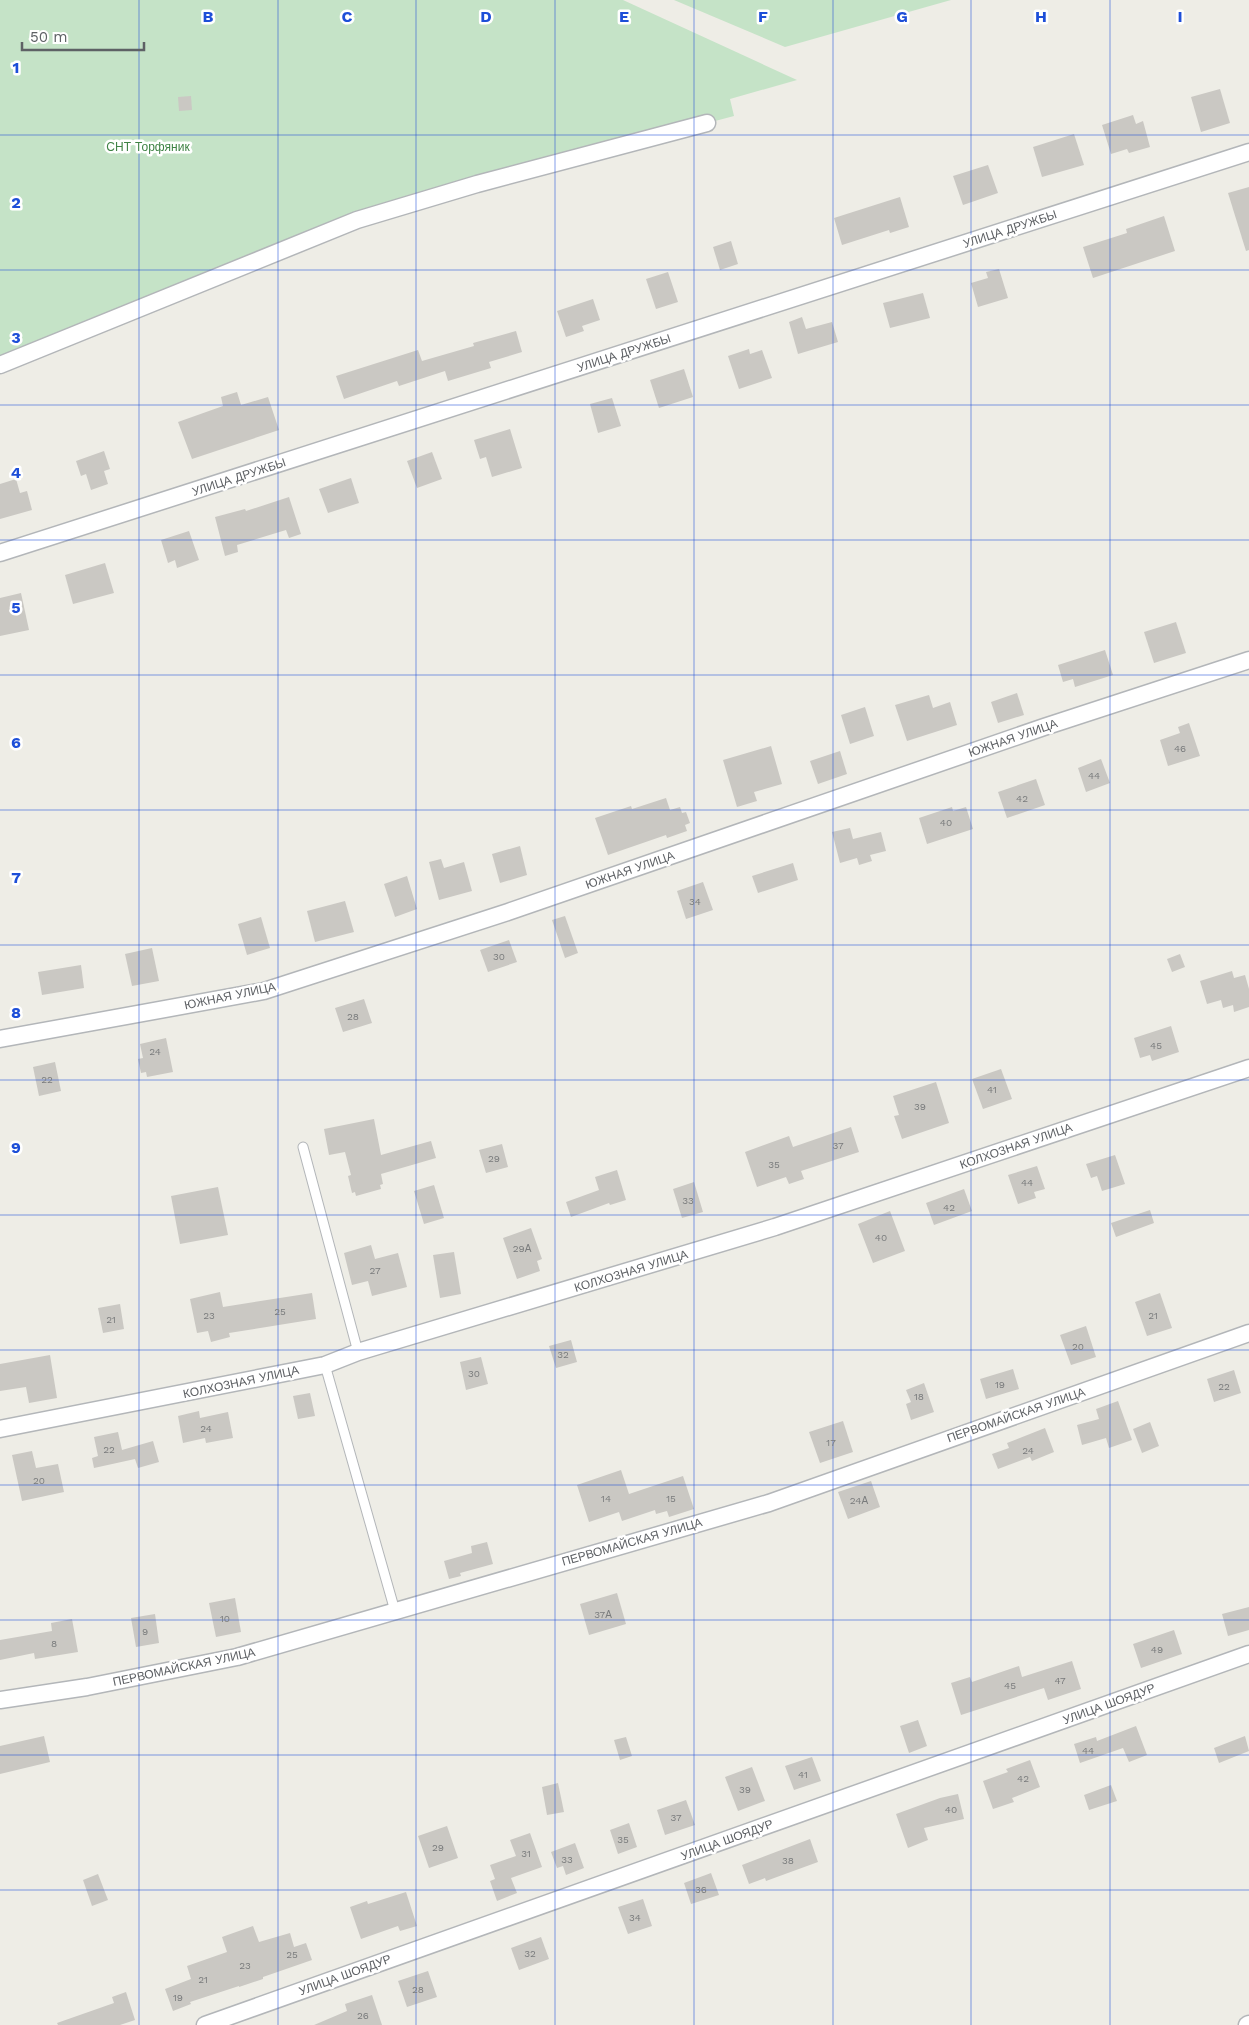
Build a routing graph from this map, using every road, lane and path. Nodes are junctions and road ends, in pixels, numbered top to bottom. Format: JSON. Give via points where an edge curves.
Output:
{"nodes":[{"id":1,"x":707,"y":123,"type":"dead end"},
{"id":2,"x":1249,"y":152,"type":"edge"},
{"id":3,"x":0,"y":365,"type":"edge"},
{"id":4,"x":0,"y":553,"type":"edge"},
{"id":5,"x":1249,"y":660,"type":"edge"},
{"id":6,"x":0,"y":1039,"type":"edge"},
{"id":7,"x":1249,"y":1068,"type":"edge"},
{"id":8,"x":303,"y":1147,"type":"dead end"},
{"id":9,"x":1249,"y":1333,"type":"edge"},
{"id":10,"x":358,"y":1352,"type":"junction"},
{"id":11,"x":325,"y":1365,"type":"junction"},
{"id":12,"x":0,"y":1429,"type":"edge"},
{"id":13,"x":395,"y":1611,"type":"junction"},
{"id":14,"x":1249,"y":1654,"type":"edge"},
{"id":15,"x":0,"y":1700,"type":"edge"},
{"id":16,"x":205,"y":2025,"type":"edge"}],
"edges":[{"from":1,"to":3,"type":"street","via":[[477,184],[357,220]]},
{"from":2,"to":4,"type":"street","name":"УЛИЦА ДРУЖБЫ"},
{"from":5,"to":6,"type":"street","name":"ЮЖНАЯ УЛИЦА","via":[[1044,727],[508,912],[264,991]]},
{"from":7,"to":10,"type":"street","name":"КОЛХОЗНАЯ УЛИЦА","via":[[776,1227]]},
{"from":8,"to":10,"type":"lane"},
{"from":9,"to":13,"type":"street","name":"ПЕРВОМАЙСКАЯ УЛИЦА","via":[[769,1502]]},
{"from":10,"to":11,"type":"street","name":"КОЛХОЗНАЯ УЛИЦА"},
{"from":11,"to":12,"type":"street","name":"КОЛХОЗНАЯ УЛИЦА"},
{"from":11,"to":13,"type":"lane"},
{"from":13,"to":15,"type":"street","name":"ПЕРВОМАЙСКАЯ УЛИЦА","via":[[237,1658]]},
{"from":14,"to":16,"type":"street","name":"УЛИЦА ШОЯДУР"}]}
